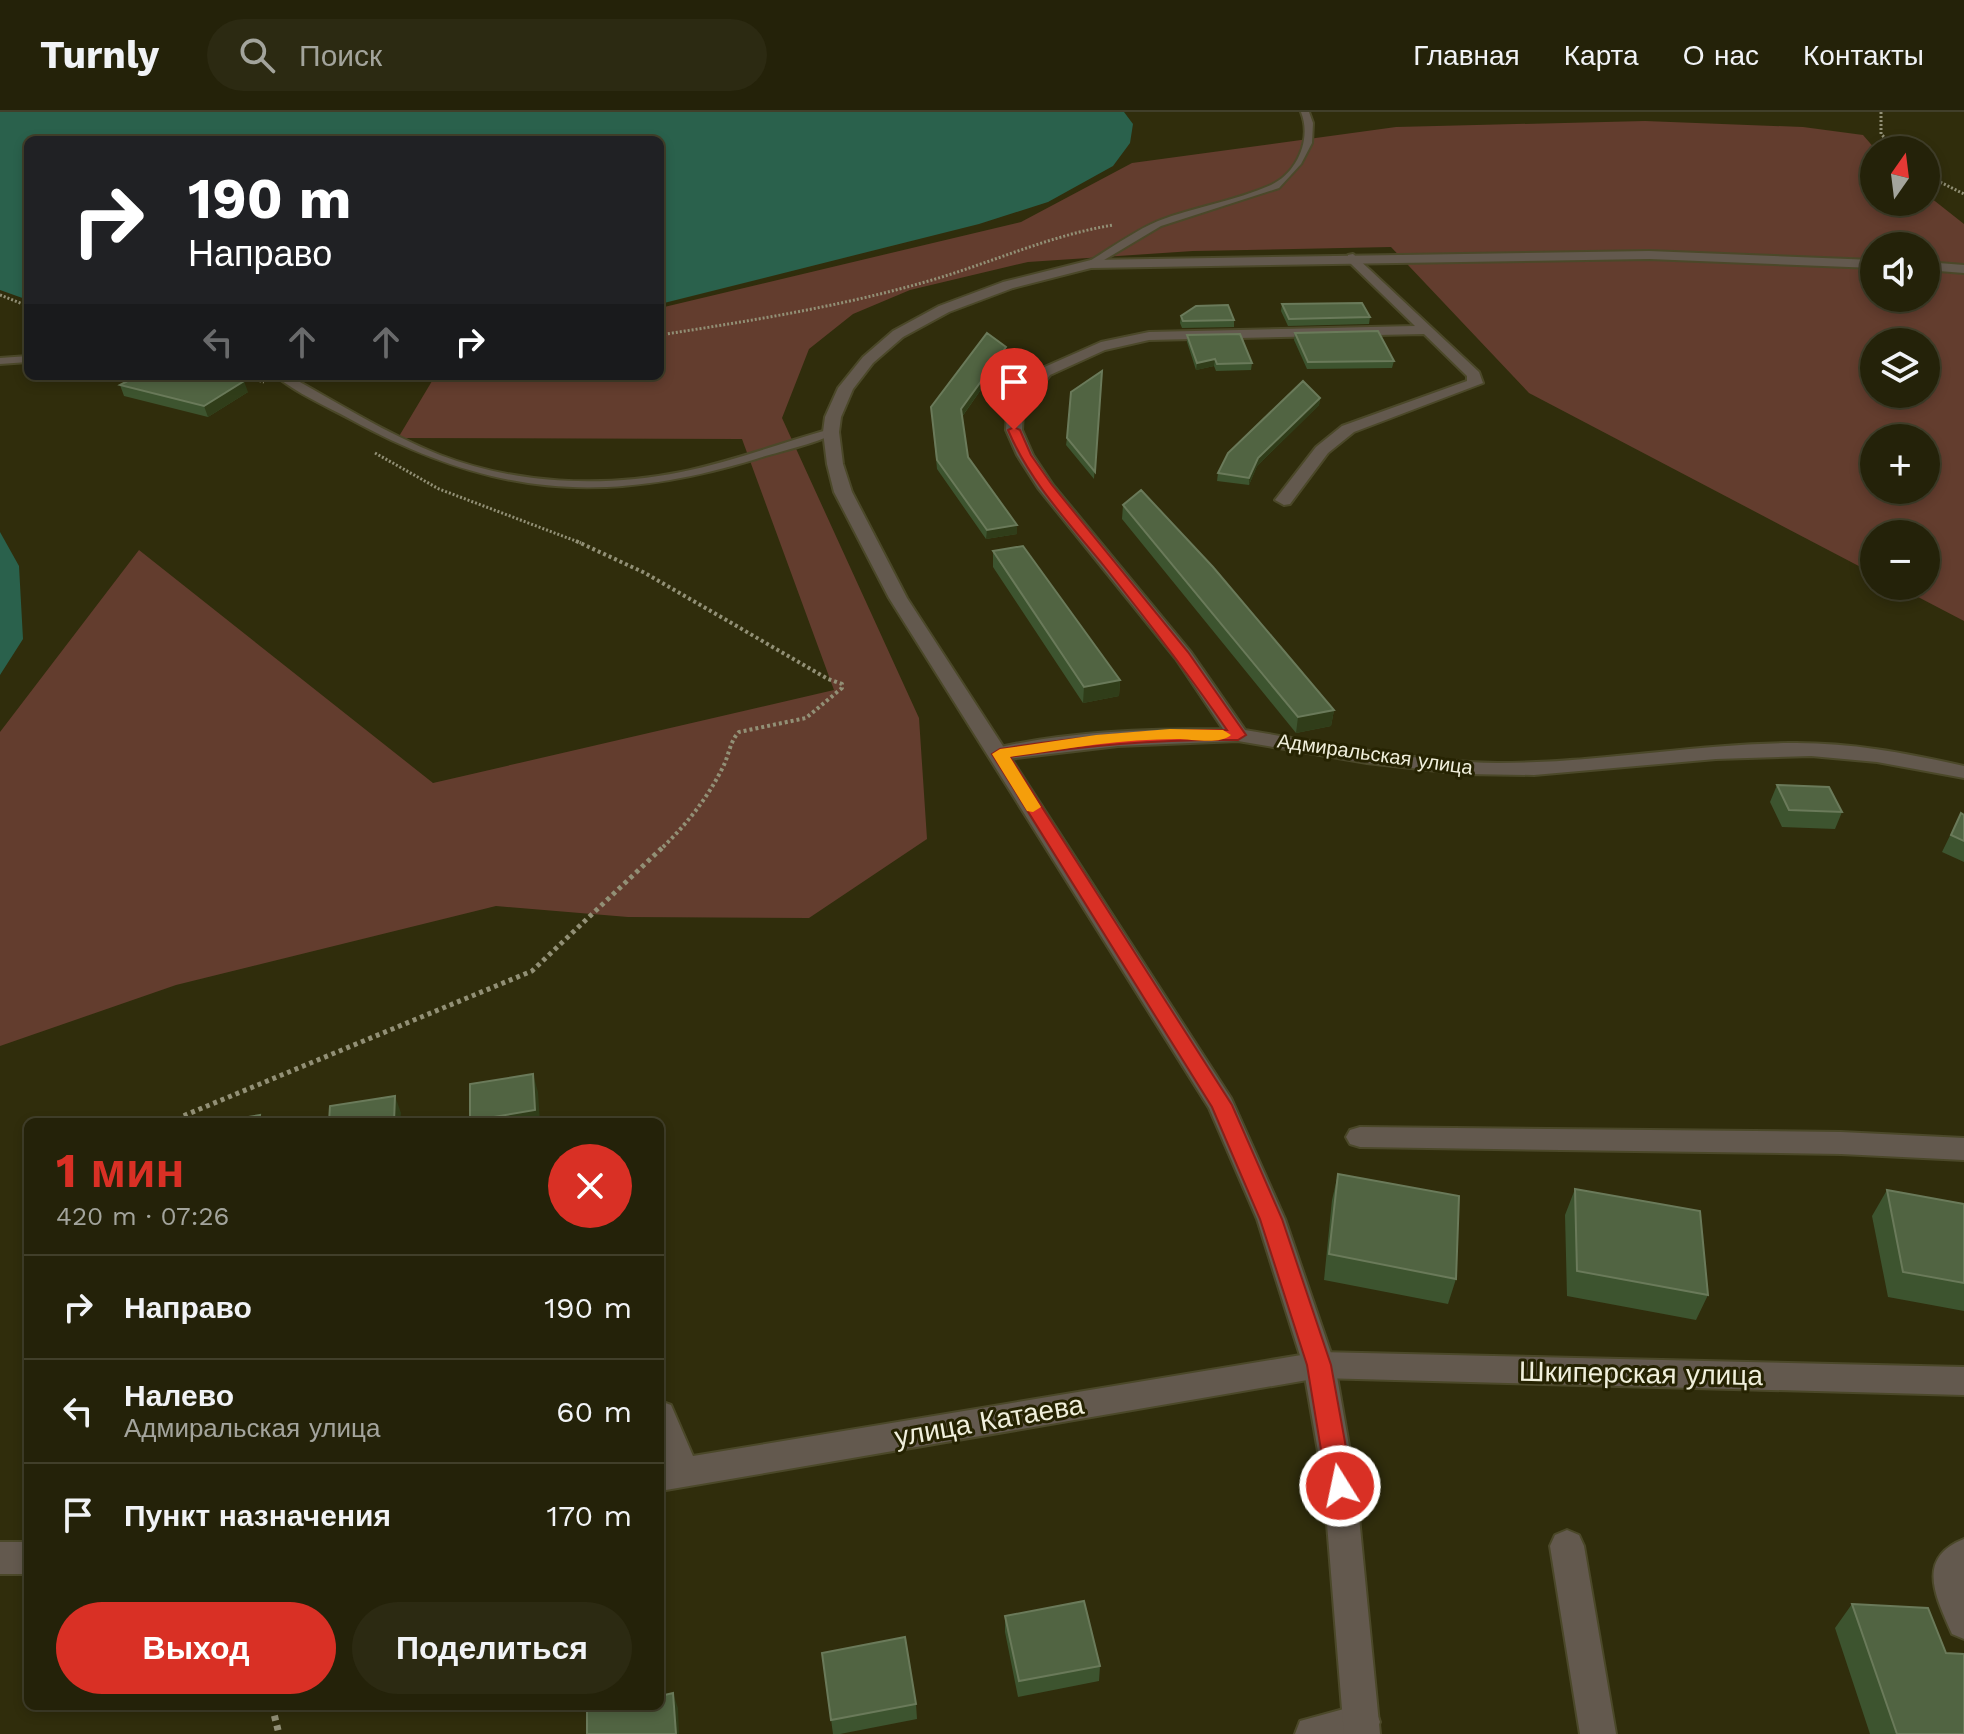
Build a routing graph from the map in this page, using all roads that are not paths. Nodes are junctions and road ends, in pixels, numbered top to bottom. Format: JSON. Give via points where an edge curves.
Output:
{"nodes":[{"id":1,"x":1305,"y":112,"type":"edge"},
{"id":2,"x":1353,"y":258,"type":"junction"},
{"id":3,"x":1860,"y":263,"type":"edge"},
{"id":4,"x":1091,"y":264,"type":"junction"},
{"id":5,"x":1940,"y":267,"type":"edge"},
{"id":6,"x":1964,"y":269,"type":"edge"},
{"id":7,"x":1429,"y":330,"type":"junction"},
{"id":8,"x":24,"y":359,"type":"edge"},
{"id":9,"x":0,"y":361,"type":"edge"},
{"id":10,"x":279,"y":381,"type":"edge"},
{"id":11,"x":831,"y":432,"type":"junction"},
{"id":12,"x":1284,"y":500,"type":"dead end"},
{"id":13,"x":1238,"y":735,"type":"junction"},
{"id":14,"x":1000,"y":754,"type":"junction"},
{"id":15,"x":1964,"y":772,"type":"edge"},
{"id":16,"x":1360,"y":1137,"type":"dead end"},
{"id":17,"x":1964,"y":1149,"type":"edge"},
{"id":18,"x":1319,"y":1365,"type":"junction"},
{"id":19,"x":1964,"y":1381,"type":"edge"},
{"id":20,"x":664,"y":1435,"type":"edge"},
{"id":21,"x":672,"y":1474,"type":"edge"},
{"id":22,"x":1567,"y":1546,"type":"dead end"},
{"id":23,"x":1964,"y":1555,"type":"edge"},
{"id":24,"x":0,"y":1558,"type":"edge"},
{"id":25,"x":24,"y":1558,"type":"edge"},
{"id":26,"x":1964,"y":1622,"type":"edge"},
{"id":27,"x":1362,"y":1728,"type":"edge"},
{"id":28,"x":1313,"y":1734,"type":"edge"},
{"id":29,"x":1598,"y":1734,"type":"edge"}],
"edges":[{"from":1,"to":4,"type":"lane","via":[[1307,150],[1276,186],[1158,224]]},
{"from":2,"to":3,"type":"street","via":[[1649,255]]},
{"from":2,"to":4,"type":"street"},
{"from":2,"to":7,"type":"street"},
{"from":4,"to":11,"type":"street","via":[[1008,285],[944,309],[898,334],[846,388]]},
{"from":5,"to":6,"type":"street"},
{"from":7,"to":12,"type":"street","via":[[1474,375],[1475,383],[1348,429],[1322,450]]},
{"from":7,"to":13,"type":"street","via":[[1149,336],[1101,346],[1045,372],[1015,411],[1014,430],[1047,488],[1183,655]]},
{"from":8,"to":9,"type":"lane"},
{"from":10,"to":11,"type":"lane","via":[[458,465],[561,484],[679,476]]},
{"from":11,"to":14,"type":"street","via":[[843,492],[898,598]]},
{"from":13,"to":14,"type":"street","name":"Адмиральская улица","via":[[1155,735]]},
{"from":13,"to":15,"type":"street","name":"Адмиральская улица","via":[[1435,766],[1569,766],[1790,749],[1893,756]]},
{"from":14,"to":18,"type":"street","via":[[1221,1105],[1271,1219]]},
{"from":16,"to":17,"type":"street"},
{"from":18,"to":19,"type":"street","name":"Шкиперская улица"},
{"from":18,"to":21,"type":"street","name":"улица Катаева"},
{"from":18,"to":27,"type":"street","via":[[1340,1486]]},
{"from":20,"to":21,"type":"street"},
{"from":22,"to":29,"type":"street"},
{"from":23,"to":26,"type":"street","via":[[1949,1569]]},
{"from":24,"to":25,"type":"street"},
{"from":27,"to":28,"type":"street"}]}
